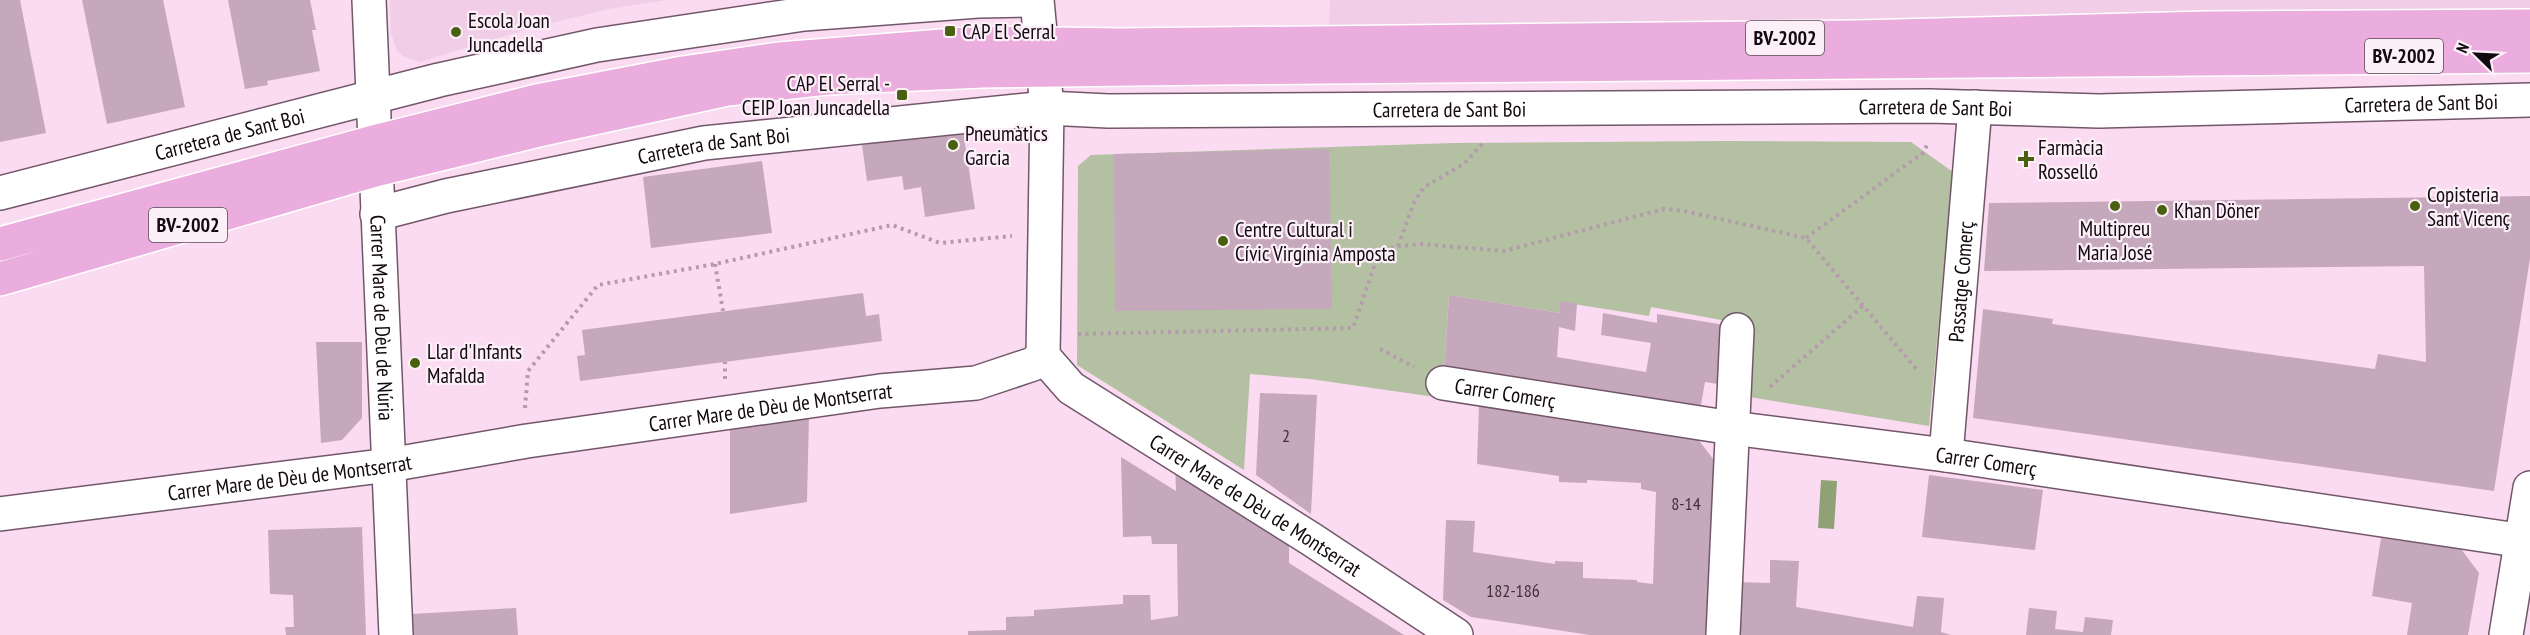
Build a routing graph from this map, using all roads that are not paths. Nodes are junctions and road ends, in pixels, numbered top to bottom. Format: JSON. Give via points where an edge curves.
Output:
{"nodes":[{"id":1,"x":369,"y":0,"type":"edge"},
{"id":2,"x":1030,"y":0,"type":"edge"},
{"id":3,"x":1037,"y":0,"type":"edge"},
{"id":4,"x":2530,"y":26,"type":"edge"},
{"id":5,"x":2530,"y":56,"type":"edge"},
{"id":6,"x":1042,"y":57,"type":"junction"},
{"id":7,"x":373,"y":97,"type":"junction"},
{"id":8,"x":2530,"y":99,"type":"edge"},
{"id":9,"x":1975,"y":107,"type":"junction"},
{"id":10,"x":1047,"y":108,"type":"junction"},
{"id":11,"x":374,"y":156,"type":"junction"},
{"id":12,"x":0,"y":194,"type":"edge"},
{"id":13,"x":377,"y":214,"type":"junction"},
{"id":14,"x":0,"y":244,"type":"edge"},
{"id":15,"x":0,"y":279,"type":"edge"},
{"id":16,"x":1737,"y":330,"type":"dead end"},
{"id":17,"x":1043,"y":356,"type":"junction"},
{"id":18,"x":1443,"y":382,"type":"dead end"},
{"id":19,"x":1732,"y":428,"type":"junction"},
{"id":20,"x":1956,"y":457,"type":"junction"},
{"id":21,"x":389,"y":465,"type":"junction"},
{"id":22,"x":2530,"y":488,"type":"edge"},
{"id":23,"x":0,"y":514,"type":"edge"},
{"id":24,"x":2525,"y":542,"type":"edge"},
{"id":25,"x":396,"y":635,"type":"edge"},
{"id":26,"x":1456,"y":635,"type":"edge"},
{"id":27,"x":1723,"y":635,"type":"edge"},
{"id":28,"x":2506,"y":635,"type":"edge"}],
"edges":[{"from":1,"to":7,"type":"street","name":"Carrer Mare de Dèu de Núria"},
{"from":2,"to":7,"type":"street","name":"Carretera de Sant Boi","via":[[804,15],[597,45]]},
{"from":3,"to":6,"type":"street"},
{"from":4,"to":6,"type":"main road","number":"BV-2002","via":[[1121,45]]},
{"from":5,"to":6,"type":"main road","number":"BV-2002"},
{"from":6,"to":10,"type":"street"},
{"from":6,"to":11,"type":"main road","number":"BV-2002","via":[[937,46],[779,59],[683,73],[537,101]]},
{"from":7,"to":11,"type":"street","name":"Carrer Mare de Dèu de Núria"},
{"from":7,"to":12,"type":"street","name":"Carretera de Sant Boi"},
{"from":8,"to":9,"type":"street","name":"Carretera de Sant Boi","via":[[2099,111]]},
{"from":9,"to":10,"type":"street","name":"Carretera de Sant Boi","via":[[1120,111]]},
{"from":9,"to":20,"type":"street","name":"Passatge Comerç","via":[[1949,408]]},
{"from":10,"to":13,"type":"street","name":"Carretera de Sant Boi","via":[[704,143]]},
{"from":10,"to":17,"type":"street"},
{"from":11,"to":13,"type":"street","name":"Carrer Mare de Dèu de Núria"},
{"from":11,"to":14,"type":"main road","number":"BV-2002"},
{"from":11,"to":15,"type":"main road","number":"BV-2002"},
{"from":13,"to":21,"type":"street","name":"Carrer Mare de Dèu de Núria"},
{"from":16,"to":19,"type":"street"},
{"from":17,"to":21,"type":"street","name":"Carrer Mare de Dèu de Montserrat","via":[[1033,364],[976,383],[880,391],[527,441]]},
{"from":17,"to":26,"type":"street","name":"Carrer Mare de Dèu de Montserrat","via":[[1071,388],[1311,538]]},
{"from":18,"to":19,"type":"street","name":"Carrer Comerç"},
{"from":19,"to":20,"type":"street","name":"Carrer Comerç"},
{"from":19,"to":27,"type":"street"},
{"from":20,"to":24,"type":"street","name":"Carrer Comerç"},
{"from":21,"to":23,"type":"street","name":"Carrer Mare de Dèu de Montserrat"},
{"from":21,"to":25,"type":"street","name":"Carrer Mare de Dèu de Núria"},
{"from":22,"to":24,"type":"street"},
{"from":24,"to":28,"type":"street"}]}
